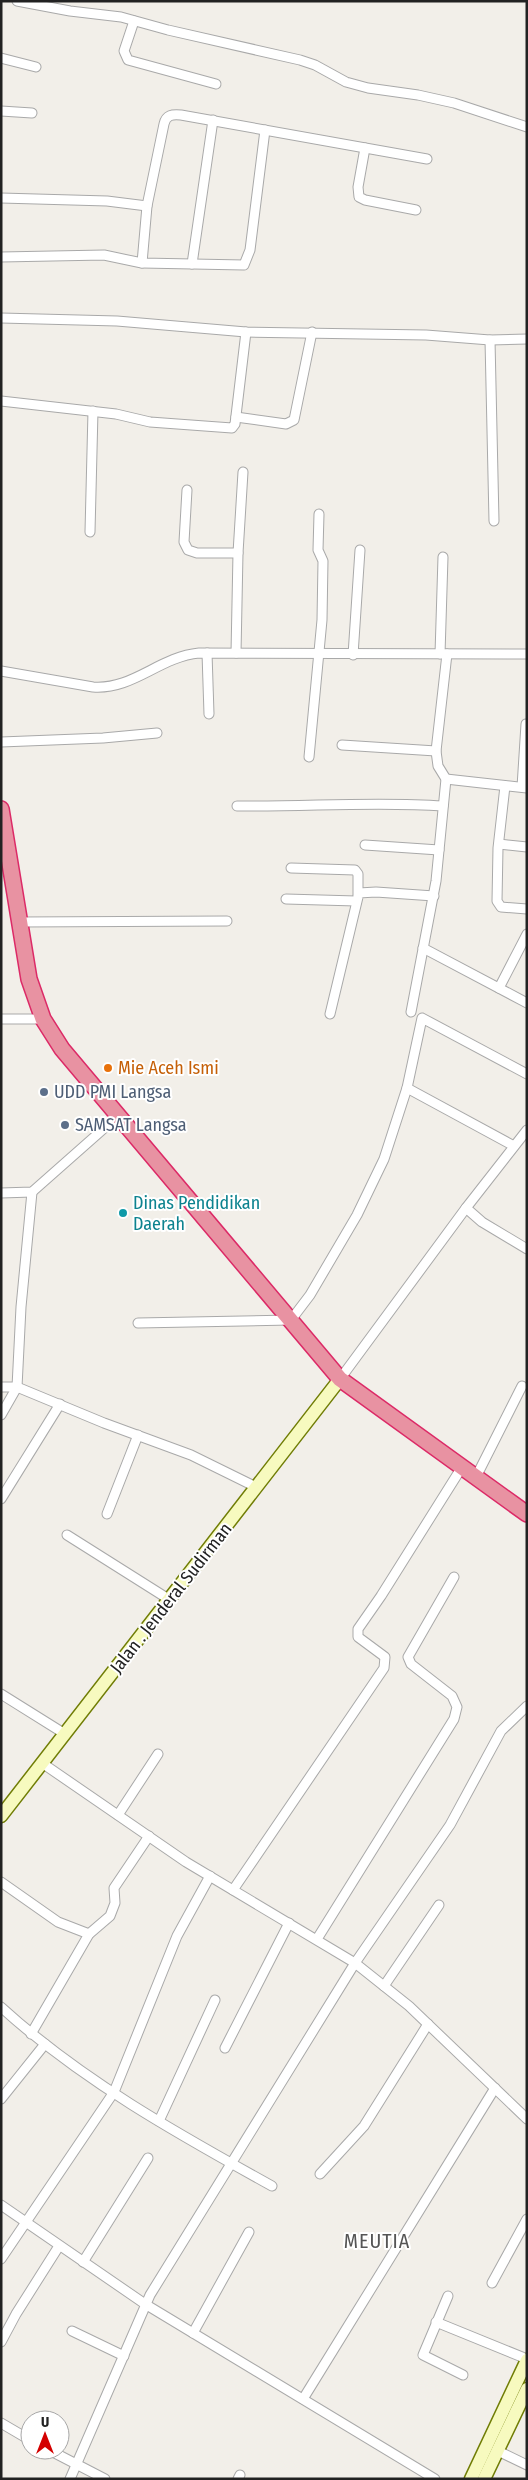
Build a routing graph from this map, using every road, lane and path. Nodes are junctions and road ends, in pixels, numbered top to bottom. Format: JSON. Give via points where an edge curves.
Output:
{"nodes":[{"id":1,"x":17,"y":1,"type":"edge"},
{"id":2,"x":134,"y":21,"type":"junction"},
{"id":3,"x":1,"y":58,"type":"edge"},
{"id":4,"x":36,"y":67,"type":"dead end"},
{"id":5,"x":216,"y":84,"type":"dead end"},
{"id":6,"x":1,"y":110,"type":"edge"},
{"id":7,"x":32,"y":113,"type":"dead end"},
{"id":8,"x":213,"y":120,"type":"junction"},
{"id":9,"x":527,"y":127,"type":"edge"},
{"id":10,"x":265,"y":130,"type":"junction"},
{"id":11,"x":365,"y":148,"type":"junction"},
{"id":12,"x":427,"y":159,"type":"dead end"},
{"id":13,"x":1,"y":198,"type":"edge"},
{"id":14,"x":147,"y":206,"type":"junction"},
{"id":15,"x":416,"y":210,"type":"dead end"},
{"id":16,"x":1,"y":257,"type":"edge"},
{"id":17,"x":142,"y":262,"type":"junction"},
{"id":18,"x":192,"y":264,"type":"junction"},
{"id":19,"x":1,"y":318,"type":"edge"},
{"id":20,"x":246,"y":332,"type":"junction"},
{"id":21,"x":312,"y":332,"type":"junction"},
{"id":22,"x":527,"y":339,"type":"edge"},
{"id":23,"x":490,"y":340,"type":"junction"},
{"id":24,"x":1,"y":402,"type":"edge"},
{"id":25,"x":93,"y":411,"type":"junction"},
{"id":26,"x":236,"y":417,"type":"junction"},
{"id":27,"x":243,"y":472,"type":"dead end"},
{"id":28,"x":186,"y":490,"type":"dead end"},
{"id":29,"x":319,"y":514,"type":"dead end"},
{"id":30,"x":494,"y":521,"type":"dead end"},
{"id":31,"x":90,"y":532,"type":"dead end"},
{"id":32,"x":360,"y":550,"type":"dead end"},
{"id":33,"x":238,"y":553,"type":"junction"},
{"id":34,"x":443,"y":556,"type":"dead end"},
{"id":35,"x":318,"y":652,"type":"junction"},
{"id":36,"x":208,"y":653,"type":"junction"},
{"id":37,"x":236,"y":653,"type":"junction"},
{"id":38,"x":353,"y":654,"type":"junction"},
{"id":39,"x":443,"y":654,"type":"junction"},
{"id":40,"x":527,"y":654,"type":"edge"},
{"id":41,"x":1,"y":671,"type":"edge"},
{"id":42,"x":209,"y":714,"type":"dead end"},
{"id":43,"x":526,"y":724,"type":"edge"},
{"id":44,"x":157,"y":733,"type":"dead end"},
{"id":45,"x":1,"y":742,"type":"edge"},
{"id":46,"x":342,"y":745,"type":"dead end"},
{"id":47,"x":436,"y":751,"type":"junction"},
{"id":48,"x":310,"y":757,"type":"dead end"},
{"id":49,"x":446,"y":778,"type":"junction"},
{"id":50,"x":505,"y":786,"type":"junction"},
{"id":51,"x":525,"y":788,"type":"edge"},
{"id":52,"x":237,"y":806,"type":"dead end"},
{"id":53,"x":443,"y":806,"type":"junction"},
{"id":54,"x":1,"y":809,"type":"edge"},
{"id":55,"x":499,"y":844,"type":"junction"},
{"id":56,"x":365,"y":845,"type":"dead end"},
{"id":57,"x":527,"y":847,"type":"edge"},
{"id":58,"x":439,"y":850,"type":"junction"},
{"id":59,"x":291,"y":868,"type":"dead end"},
{"id":60,"x":434,"y":896,"type":"junction"},
{"id":61,"x":357,"y":898,"type":"junction"},
{"id":62,"x":286,"y":899,"type":"dead end"},
{"id":63,"x":527,"y":909,"type":"edge"},
{"id":64,"x":227,"y":921,"type":"dead end"},
{"id":65,"x":19,"y":922,"type":"junction"},
{"id":66,"x":527,"y":934,"type":"edge"},
{"id":67,"x":422,"y":948,"type":"junction"},
{"id":68,"x":499,"y":988,"type":"junction"},
{"id":69,"x":527,"y":1003,"type":"edge"},
{"id":70,"x":411,"y":1012,"type":"dead end"},
{"id":71,"x":330,"y":1014,"type":"dead end"},
{"id":72,"x":1,"y":1019,"type":"edge"},
{"id":73,"x":43,"y":1019,"type":"junction"},
{"id":74,"x":527,"y":1074,"type":"edge"},
{"id":75,"x":407,"y":1088,"type":"junction"},
{"id":76,"x":118,"y":1116,"type":"junction"},
{"id":77,"x":526,"y":1132,"type":"edge"},
{"id":78,"x":514,"y":1146,"type":"junction"},
{"id":79,"x":32,"y":1192,"type":"junction"},
{"id":80,"x":1,"y":1193,"type":"edge"},
{"id":81,"x":468,"y":1209,"type":"junction"},
{"id":82,"x":527,"y":1249,"type":"edge"},
{"id":83,"x":291,"y":1320,"type":"junction"},
{"id":84,"x":138,"y":1324,"type":"dead end"},
{"id":85,"x":340,"y":1379,"type":"junction"},
{"id":86,"x":522,"y":1386,"type":"dead end"},
{"id":87,"x":1,"y":1387,"type":"edge"},
{"id":88,"x":17,"y":1387,"type":"junction"},
{"id":89,"x":60,"y":1404,"type":"junction"},
{"id":90,"x":1,"y":1415,"type":"edge"},
{"id":91,"x":138,"y":1435,"type":"junction"},
{"id":92,"x":462,"y":1467,"type":"junction"},
{"id":93,"x":476,"y":1477,"type":"junction"},
{"id":94,"x":256,"y":1487,"type":"junction"},
{"id":95,"x":1,"y":1499,"type":"edge"},
{"id":96,"x":107,"y":1514,"type":"dead end"},
{"id":97,"x":527,"y":1514,"type":"edge"},
{"id":98,"x":67,"y":1535,"type":"dead end"},
{"id":99,"x":454,"y":1577,"type":"dead end"},
{"id":100,"x":170,"y":1600,"type":"junction"},
{"id":101,"x":1,"y":1694,"type":"edge"},
{"id":102,"x":527,"y":1706,"type":"edge"},
{"id":103,"x":65,"y":1734,"type":"junction"},
{"id":104,"x":158,"y":1754,"type":"dead end"},
{"id":105,"x":42,"y":1763,"type":"junction"},
{"id":106,"x":118,"y":1815,"type":"junction"},
{"id":107,"x":1,"y":1816,"type":"edge"},
{"id":108,"x":149,"y":1836,"type":"junction"},
{"id":109,"x":210,"y":1876,"type":"junction"},
{"id":110,"x":1,"y":1882,"type":"edge"},
{"id":111,"x":233,"y":1890,"type":"junction"},
{"id":112,"x":439,"y":1905,"type":"dead end"},
{"id":113,"x":288,"y":1923,"type":"junction"},
{"id":114,"x":89,"y":1934,"type":"junction"},
{"id":115,"x":317,"y":1939,"type":"junction"},
{"id":116,"x":355,"y":1963,"type":"junction"},
{"id":117,"x":384,"y":1986,"type":"junction"},
{"id":118,"x":215,"y":2000,"type":"dead end"},
{"id":119,"x":1,"y":2006,"type":"edge"},
{"id":120,"x":428,"y":2024,"type":"junction"},
{"id":121,"x":31,"y":2034,"type":"junction"},
{"id":122,"x":45,"y":2044,"type":"junction"},
{"id":123,"x":225,"y":2048,"type":"dead end"},
{"id":124,"x":495,"y":2088,"type":"junction"},
{"id":125,"x":114,"y":2092,"type":"junction"},
{"id":126,"x":1,"y":2099,"type":"edge"},
{"id":127,"x":527,"y":2118,"type":"edge"},
{"id":128,"x":159,"y":2121,"type":"junction"},
{"id":129,"x":148,"y":2158,"type":"dead end"},
{"id":130,"x":230,"y":2163,"type":"junction"},
{"id":131,"x":320,"y":2174,"type":"dead end"},
{"id":132,"x":272,"y":2186,"type":"dead end"},
{"id":133,"x":1,"y":2205,"type":"edge"},
{"id":134,"x":527,"y":2219,"type":"edge"},
{"id":135,"x":27,"y":2224,"type":"junction"},
{"id":136,"x":249,"y":2232,"type":"dead end"},
{"id":137,"x":58,"y":2246,"type":"junction"},
{"id":138,"x":1,"y":2259,"type":"edge"},
{"id":139,"x":83,"y":2262,"type":"junction"},
{"id":140,"x":492,"y":2283,"type":"dead end"},
{"id":141,"x":448,"y":2296,"type":"dead end"},
{"id":142,"x":145,"y":2304,"type":"junction"},
{"id":143,"x":436,"y":2322,"type":"junction"},
{"id":144,"x":72,"y":2331,"type":"dead end"},
{"id":145,"x":193,"y":2333,"type":"junction"},
{"id":146,"x":1,"y":2342,"type":"edge"},
{"id":147,"x":124,"y":2356,"type":"junction"},
{"id":148,"x":527,"y":2360,"type":"edge"},
{"id":149,"x":463,"y":2375,"type":"dead end"},
{"id":150,"x":527,"y":2389,"type":"edge"},
{"id":151,"x":303,"y":2399,"type":"junction"},
{"id":152,"x":506,"y":2419,"type":"junction"},
{"id":153,"x":1,"y":2424,"type":"edge"},
{"id":154,"x":20,"y":2434,"type":"edge"},
{"id":155,"x":498,"y":2451,"type":"junction"},
{"id":156,"x":67,"y":2460,"type":"edge"},
{"id":157,"x":76,"y":2465,"type":"junction"},
{"id":158,"x":527,"y":2465,"type":"edge"},
{"id":159,"x":70,"y":2479,"type":"edge"},
{"id":160,"x":105,"y":2479,"type":"edge"},
{"id":161,"x":435,"y":2479,"type":"edge"},
{"id":162,"x":471,"y":2479,"type":"edge"},
{"id":163,"x":484,"y":2479,"type":"edge"}],
"edges":[{"from":1,"to":2,"type":"street"},
{"from":2,"to":5,"type":"street","via":[[124,51],[128,60]]},
{"from":2,"to":9,"type":"street","via":[[310,63],[346,82],[445,101]]},
{"from":3,"to":4,"type":"street"},
{"from":6,"to":7,"type":"street"},
{"from":8,"to":10,"type":"street"},
{"from":8,"to":14,"type":"street","via":[[174,114],[166,118]]},
{"from":8,"to":18,"type":"street"},
{"from":10,"to":11,"type":"street"},
{"from":10,"to":18,"type":"street","via":[[247,259],[242,265]]},
{"from":11,"to":12,"type":"street"},
{"from":11,"to":15,"type":"street","via":[[358,187],[360,196],[365,200]]},
{"from":13,"to":14,"type":"street","via":[[107,201]]},
{"from":14,"to":17,"type":"street"},
{"from":16,"to":17,"type":"street","via":[[104,255]]},
{"from":17,"to":18,"type":"street"},
{"from":19,"to":20,"type":"street","via":[[117,321]]},
{"from":20,"to":21,"type":"street"},
{"from":20,"to":26,"type":"street"},
{"from":21,"to":23,"type":"street"},
{"from":21,"to":26,"type":"street","via":[[294,420],[286,424]]},
{"from":22,"to":23,"type":"street"},
{"from":23,"to":30,"type":"street"},
{"from":24,"to":25,"type":"street"},
{"from":25,"to":26,"type":"street","via":[[150,422],[230,428],[235,425]]},
{"from":25,"to":31,"type":"street"},
{"from":27,"to":33,"type":"street"},
{"from":28,"to":33,"type":"street","via":[[184,542],[188,550]]},
{"from":29,"to":35,"type":"street","via":[[318,550],[323,561],[323,580]]},
{"from":32,"to":38,"type":"street"},
{"from":33,"to":37,"type":"street"},
{"from":34,"to":39,"type":"street"},
{"from":35,"to":37,"type":"street"},
{"from":35,"to":38,"type":"street"},
{"from":35,"to":48,"type":"street"},
{"from":36,"to":37,"type":"street"},
{"from":36,"to":41,"type":"street","via":[[180,656],[126,684],[108,688]]},
{"from":36,"to":42,"type":"street"},
{"from":38,"to":39,"type":"street"},
{"from":39,"to":40,"type":"street"},
{"from":39,"to":47,"type":"street"},
{"from":43,"to":51,"type":"street"},
{"from":44,"to":45,"type":"street"},
{"from":46,"to":47,"type":"street"},
{"from":47,"to":49,"type":"street","via":[[438,766]]},
{"from":49,"to":50,"type":"street"},
{"from":49,"to":53,"type":"street"},
{"from":50,"to":51,"type":"street"},
{"from":50,"to":55,"type":"street"},
{"from":52,"to":53,"type":"street","via":[[391,802]]},
{"from":53,"to":58,"type":"street"},
{"from":54,"to":65,"type":"highway"},
{"from":55,"to":57,"type":"street"},
{"from":55,"to":63,"type":"street","via":[[497,905]]},
{"from":56,"to":58,"type":"street"},
{"from":58,"to":60,"type":"street"},
{"from":59,"to":61,"type":"street","via":[[356,870]]},
{"from":60,"to":61,"type":"street","via":[[367,891],[360,892]]},
{"from":60,"to":67,"type":"street"},
{"from":61,"to":62,"type":"street"},
{"from":61,"to":71,"type":"street"},
{"from":64,"to":65,"type":"street"},
{"from":65,"to":73,"type":"highway","via":[[29,979]]},
{"from":66,"to":68,"type":"street"},
{"from":67,"to":68,"type":"street"},
{"from":67,"to":70,"type":"street"},
{"from":68,"to":69,"type":"street"},
{"from":72,"to":73,"type":"street"},
{"from":73,"to":76,"type":"highway","via":[[62,1049]]},
{"from":74,"to":75,"type":"street","via":[[422,1018]]},
{"from":75,"to":78,"type":"street"},
{"from":75,"to":83,"type":"street","via":[[384,1160],[357,1215],[310,1295]]},
{"from":76,"to":79,"type":"street"},
{"from":76,"to":83,"type":"highway"},
{"from":77,"to":78,"type":"street"},
{"from":78,"to":81,"type":"street"},
{"from":79,"to":80,"type":"street"},
{"from":79,"to":88,"type":"street"},
{"from":81,"to":82,"type":"street","via":[[482,1222]]},
{"from":81,"to":85,"type":"street"},
{"from":83,"to":84,"type":"street"},
{"from":83,"to":85,"type":"highway"},
{"from":85,"to":92,"type":"highway"},
{"from":85,"to":94,"type":"street","name":"Jalan . Jenderal Sudirman"},
{"from":86,"to":93,"type":"street"},
{"from":87,"to":88,"type":"street"},
{"from":88,"to":89,"type":"street"},
{"from":88,"to":90,"type":"street"},
{"from":89,"to":91,"type":"street"},
{"from":89,"to":95,"type":"street"},
{"from":91,"to":94,"type":"street","via":[[191,1454]]},
{"from":91,"to":96,"type":"street"},
{"from":92,"to":93,"type":"highway"},
{"from":92,"to":111,"type":"street","via":[[358,1629],[358,1637],[385,1657],[384,1668]]},
{"from":93,"to":97,"type":"highway"},
{"from":94,"to":100,"type":"street","name":"Jalan . Jenderal Sudirman"},
{"from":98,"to":100,"type":"street"},
{"from":99,"to":115,"type":"street","via":[[408,1657],[411,1664],[452,1696],[457,1707],[454,1719]]},
{"from":100,"to":103,"type":"street","name":"Jalan . Jenderal Sudirman"},
{"from":101,"to":103,"type":"street"},
{"from":102,"to":116,"type":"street","via":[[501,1731],[450,1825]]},
{"from":103,"to":105,"type":"street","name":"Jalan . Jenderal Sudirman"},
{"from":104,"to":106,"type":"street"},
{"from":105,"to":106,"type":"street"},
{"from":105,"to":107,"type":"street","name":"Jalan . Jenderal Sudirman"},
{"from":106,"to":108,"type":"street"},
{"from":108,"to":109,"type":"street"},
{"from":108,"to":114,"type":"street","via":[[114,1888],[115,1903],[110,1916]]},
{"from":109,"to":111,"type":"street"},
{"from":109,"to":125,"type":"street","via":[[177,1936]]},
{"from":110,"to":114,"type":"street","via":[[58,1922]]},
{"from":111,"to":113,"type":"street"},
{"from":112,"to":117,"type":"street"},
{"from":113,"to":115,"type":"street"},
{"from":113,"to":123,"type":"street"},
{"from":114,"to":121,"type":"street"},
{"from":115,"to":116,"type":"street"},
{"from":116,"to":117,"type":"street"},
{"from":116,"to":130,"type":"street"},
{"from":117,"to":120,"type":"street"},
{"from":118,"to":128,"type":"street"},
{"from":119,"to":121,"type":"street"},
{"from":120,"to":124,"type":"street"},
{"from":120,"to":131,"type":"street","via":[[364,2126]]},
{"from":121,"to":122,"type":"street"},
{"from":122,"to":125,"type":"street"},
{"from":122,"to":126,"type":"street"},
{"from":124,"to":127,"type":"street"},
{"from":124,"to":151,"type":"street"},
{"from":125,"to":128,"type":"street"},
{"from":125,"to":135,"type":"street"},
{"from":128,"to":130,"type":"street"},
{"from":129,"to":139,"type":"street"},
{"from":130,"to":132,"type":"street"},
{"from":130,"to":142,"type":"street"},
{"from":133,"to":135,"type":"street"},
{"from":134,"to":140,"type":"street"},
{"from":135,"to":137,"type":"street"},
{"from":135,"to":138,"type":"street"},
{"from":136,"to":145,"type":"street"},
{"from":137,"to":139,"type":"street"},
{"from":137,"to":146,"type":"street"},
{"from":139,"to":142,"type":"street"},
{"from":141,"to":143,"type":"street"},
{"from":142,"to":145,"type":"street"},
{"from":142,"to":147,"type":"street"},
{"from":143,"to":148,"type":"street"},
{"from":143,"to":149,"type":"street","via":[[423,2356]]},
{"from":144,"to":147,"type":"street"},
{"from":145,"to":151,"type":"street"},
{"from":147,"to":157,"type":"street"},
{"from":148,"to":152,"type":"street"},
{"from":150,"to":152,"type":"street"},
{"from":151,"to":161,"type":"street"},
{"from":152,"to":155,"type":"street"},
{"from":152,"to":162,"type":"street"},
{"from":153,"to":154,"type":"street"},
{"from":155,"to":158,"type":"street"},
{"from":155,"to":163,"type":"street"},
{"from":156,"to":157,"type":"street"},
{"from":157,"to":159,"type":"street"},
{"from":157,"to":160,"type":"street"}]}
